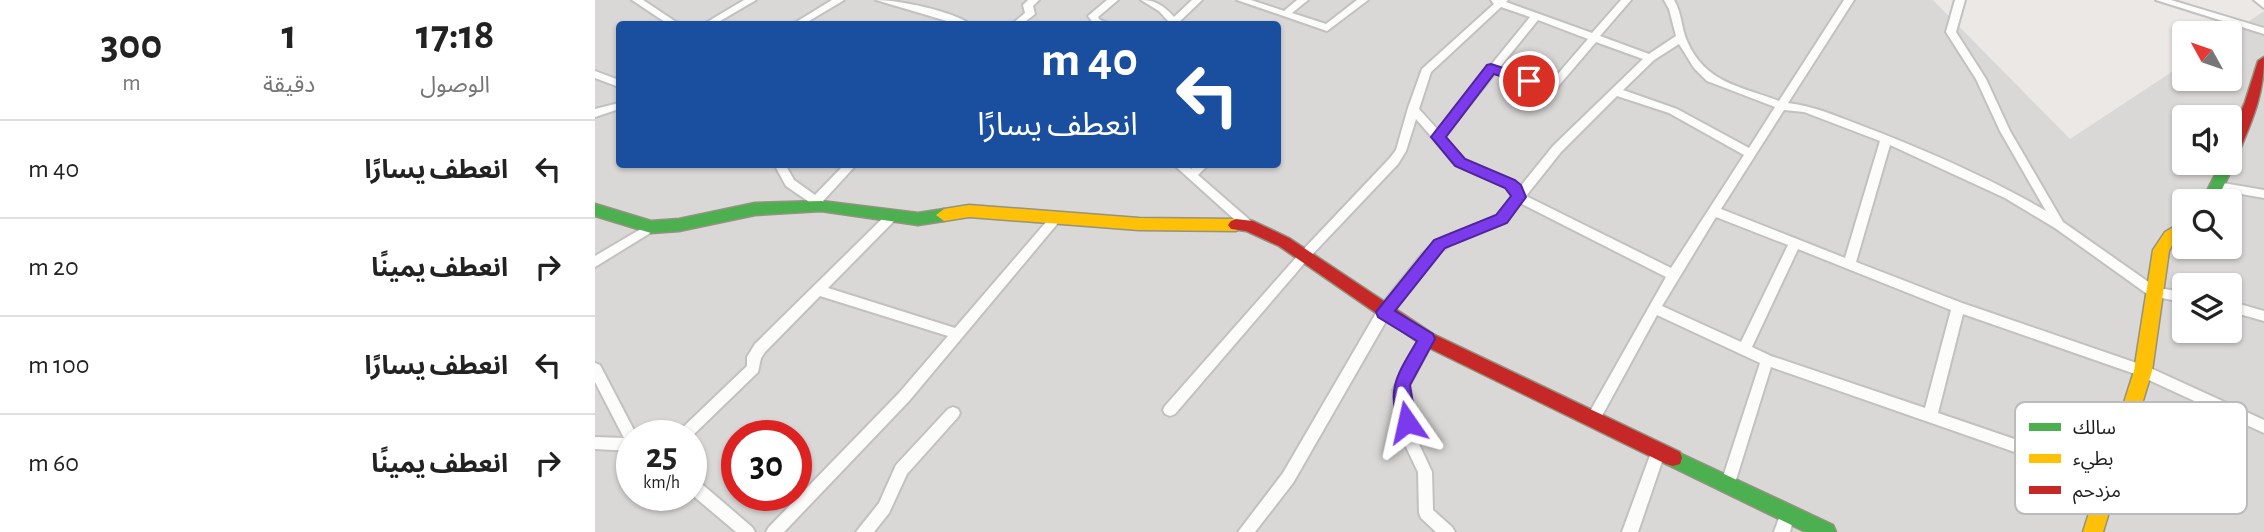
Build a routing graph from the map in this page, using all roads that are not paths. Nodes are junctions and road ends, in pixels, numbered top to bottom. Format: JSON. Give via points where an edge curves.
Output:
{"nodes":[{"id":1,"x":637,"y":0,"type":"edge"},
{"id":2,"x":751,"y":0,"type":"edge"},
{"id":3,"x":839,"y":0,"type":"edge"},
{"id":4,"x":881,"y":0,"type":"edge"},
{"id":5,"x":1034,"y":0,"type":"edge"},
{"id":6,"x":1113,"y":0,"type":"edge"},
{"id":7,"x":1146,"y":0,"type":"edge"},
{"id":8,"x":1197,"y":0,"type":"edge"},
{"id":9,"x":1242,"y":0,"type":"edge"},
{"id":10,"x":1303,"y":0,"type":"edge"},
{"id":11,"x":1363,"y":0,"type":"edge"},
{"id":12,"x":1626,"y":0,"type":"edge"},
{"id":13,"x":1669,"y":0,"type":"edge"},
{"id":14,"x":1683,"y":0,"type":"edge"},
{"id":15,"x":1849,"y":0,"type":"edge"},
{"id":16,"x":1960,"y":0,"type":"edge"},
{"id":17,"x":2161,"y":0,"type":"edge"},
{"id":18,"x":2259,"y":0,"type":"edge"},
{"id":19,"x":1498,"y":1,"type":"edge"},
{"id":20,"x":902,"y":2,"type":"edge"},
{"id":21,"x":2264,"y":5,"type":"edge"},
{"id":22,"x":1676,"y":11,"type":"junction"},
{"id":23,"x":1287,"y":13,"type":"junction"},
{"id":24,"x":1535,"y":17,"type":"junction"},
{"id":25,"x":669,"y":21,"type":"edge"},
{"id":26,"x":714,"y":21,"type":"edge"},
{"id":27,"x":803,"y":21,"type":"edge"},
{"id":28,"x":956,"y":21,"type":"edge"},
{"id":29,"x":1020,"y":21,"type":"edge"},
{"id":30,"x":1096,"y":21,"type":"edge"},
{"id":31,"x":1171,"y":21,"type":"edge"},
{"id":32,"x":1175,"y":21,"type":"edge"},
{"id":33,"x":2264,"y":31,"type":"edge"},
{"id":34,"x":1594,"y":36,"type":"junction"},
{"id":35,"x":1681,"y":37,"type":"junction"},
{"id":36,"x":1650,"y":58,"type":"junction"},
{"id":37,"x":2264,"y":61,"type":"edge"},
{"id":38,"x":1491,"y":68,"type":"junction"},
{"id":39,"x":595,"y":74,"type":"edge"},
{"id":40,"x":616,"y":83,"type":"edge"},
{"id":41,"x":1616,"y":92,"type":"junction"},
{"id":42,"x":1783,"y":106,"type":"junction"},
{"id":43,"x":616,"y":107,"type":"edge"},
{"id":44,"x":1413,"y":108,"type":"junction"},
{"id":45,"x":595,"y":113,"type":"edge"},
{"id":46,"x":2242,"y":128,"type":"edge"},
{"id":47,"x":1438,"y":137,"type":"junction"},
{"id":48,"x":1887,"y":139,"type":"junction"},
{"id":49,"x":1750,"y":153,"type":"junction"},
{"id":50,"x":781,"y":168,"type":"edge"},
{"id":51,"x":849,"y":168,"type":"edge"},
{"id":52,"x":1183,"y":168,"type":"edge"},
{"id":53,"x":1199,"y":168,"type":"edge"},
{"id":54,"x":1191,"y":175,"type":"junction"},
{"id":55,"x":2222,"y":175,"type":"edge"},
{"id":56,"x":2217,"y":186,"type":"junction"},
{"id":57,"x":2215,"y":189,"type":"edge"},
{"id":58,"x":2264,"y":194,"type":"edge"},
{"id":59,"x":1518,"y":197,"type":"junction"},
{"id":60,"x":818,"y":204,"type":"junction"},
{"id":61,"x":595,"y":210,"type":"edge"},
{"id":62,"x":1713,"y":211,"type":"junction"},
{"id":63,"x":891,"y":217,"type":"junction"},
{"id":64,"x":1058,"y":217,"type":"junction"},
{"id":65,"x":1248,"y":225,"type":"junction"},
{"id":66,"x":2059,"y":225,"type":"junction"},
{"id":67,"x":650,"y":227,"type":"junction"},
{"id":68,"x":2172,"y":235,"type":"edge"},
{"id":69,"x":1795,"y":243,"type":"junction"},
{"id":70,"x":1304,"y":256,"type":"junction"},
{"id":71,"x":595,"y":262,"type":"edge"},
{"id":72,"x":1849,"y":264,"type":"junction"},
{"id":73,"x":1673,"y":275,"type":"junction"},
{"id":74,"x":820,"y":291,"type":"junction"},
{"id":75,"x":2154,"y":292,"type":"junction"},
{"id":76,"x":2172,"y":295,"type":"edge"},
{"id":77,"x":1958,"y":307,"type":"junction"},
{"id":78,"x":1654,"y":308,"type":"junction"},
{"id":79,"x":2242,"y":310,"type":"edge"},
{"id":80,"x":1384,"y":312,"type":"junction"},
{"id":81,"x":2264,"y":316,"type":"edge"},
{"id":82,"x":957,"y":334,"type":"junction"},
{"id":83,"x":1427,"y":339,"type":"junction"},
{"id":84,"x":1744,"y":350,"type":"junction"},
{"id":85,"x":1767,"y":359,"type":"junction"},
{"id":86,"x":595,"y":369,"type":"edge"},
{"id":87,"x":2143,"y":371,"type":"junction"},
{"id":88,"x":2134,"y":402,"type":"edge"},
{"id":89,"x":2210,"y":402,"type":"edge"},
{"id":90,"x":1170,"y":410,"type":"dead end"},
{"id":91,"x":953,"y":413,"type":"dead end"},
{"id":92,"x":1930,"y":416,"type":"junction"},
{"id":93,"x":1593,"y":419,"type":"junction"},
{"id":94,"x":2247,"y":419,"type":"edge"},
{"id":95,"x":621,"y":420,"type":"edge"},
{"id":96,"x":699,"y":420,"type":"edge"},
{"id":97,"x":2264,"y":427,"type":"edge"},
{"id":98,"x":616,"y":442,"type":"edge"},
{"id":99,"x":595,"y":443,"type":"edge"},
{"id":100,"x":2015,"y":445,"type":"edge"},
{"id":101,"x":1659,"y":450,"type":"junction"},
{"id":102,"x":1728,"y":483,"type":"junction"},
{"id":103,"x":707,"y":498,"type":"edge"},
{"id":104,"x":1788,"y":512,"type":"junction"},
{"id":105,"x":2099,"y":514,"type":"edge"},
{"id":106,"x":747,"y":532,"type":"edge"},
{"id":107,"x":774,"y":532,"type":"edge"},
{"id":108,"x":864,"y":532,"type":"edge"},
{"id":109,"x":1246,"y":532,"type":"edge"},
{"id":110,"x":1447,"y":532,"type":"edge"},
{"id":111,"x":1630,"y":532,"type":"edge"},
{"id":112,"x":1782,"y":532,"type":"edge"},
{"id":113,"x":1826,"y":532,"type":"edge"},
{"id":114,"x":2093,"y":532,"type":"edge"}],
"edges":[{"from":1,"to":25,"type":"street"},
{"from":2,"to":26,"type":"street"},
{"from":3,"to":27,"type":"street"},
{"from":4,"to":20,"type":"street"},
{"from":5,"to":29,"type":"street","via":[[1028,5],[1030,14]]},
{"from":6,"to":30,"type":"street","via":[[1093,16]]},
{"from":7,"to":31,"type":"street"},
{"from":8,"to":32,"type":"street"},
{"from":9,"to":23,"type":"street"},
{"from":10,"to":23,"type":"street"},
{"from":11,"to":23,"type":"street","via":[[1327,28]]},
{"from":12,"to":34,"type":"street"},
{"from":13,"to":22,"type":"street"},
{"from":14,"to":22,"type":"street"},
{"from":15,"to":42,"type":"street"},
{"from":16,"to":66,"type":"street","via":[[1951,32]]},
{"from":17,"to":33,"type":"street"},
{"from":18,"to":21,"type":"street"},
{"from":19,"to":24,"type":"street"},
{"from":19,"to":44,"type":"street","via":[[1426,71]]},
{"from":20,"to":28,"type":"street"},
{"from":22,"to":35,"type":"street"},
{"from":24,"to":34,"type":"street"},
{"from":24,"to":38,"type":"street"},
{"from":34,"to":36,"type":"street"},
{"from":34,"to":38,"type":"street","via":[[1552,87]]},
{"from":35,"to":36,"type":"street"},
{"from":35,"to":42,"type":"street","via":[[1701,72],[1711,79]]},
{"from":36,"to":41,"type":"street"},
{"from":37,"to":46,"type":"street"},
{"from":38,"to":47,"type":"street"},
{"from":39,"to":40,"type":"street"},
{"from":41,"to":49,"type":"street","via":[[1673,111]]},
{"from":41,"to":59,"type":"street","via":[[1557,149]]},
{"from":42,"to":48,"type":"street","via":[[1806,109]]},
{"from":42,"to":49,"type":"street"},
{"from":43,"to":45,"type":"street"},
{"from":44,"to":47,"type":"street"},
{"from":44,"to":70,"type":"street","via":[[1394,161]]},
{"from":47,"to":59,"type":"street","via":[[1460,162],[1510,184]]},
{"from":48,"to":66,"type":"street","via":[[2009,195]]},
{"from":48,"to":72,"type":"street"},
{"from":49,"to":62,"type":"street"},
{"from":50,"to":60,"type":"street","via":[[790,183]]},
{"from":51,"to":60,"type":"street"},
{"from":52,"to":54,"type":"street"},
{"from":53,"to":54,"type":"street"},
{"from":54,"to":65,"type":"street"},
{"from":55,"to":56,"type":"street"},
{"from":56,"to":57,"type":"street"},
{"from":56,"to":58,"type":"street"},
{"from":59,"to":73,"type":"street"},
{"from":59,"to":80,"type":"street","via":[[1501,219],[1440,244]]},
{"from":60,"to":63,"type":"street"},
{"from":60,"to":67,"type":"street","via":[[755,209]]},
{"from":61,"to":67,"type":"street"},
{"from":62,"to":69,"type":"street"},
{"from":62,"to":73,"type":"street"},
{"from":63,"to":64,"type":"street","via":[[918,219],[969,211]]},
{"from":63,"to":74,"type":"street"},
{"from":64,"to":65,"type":"street","via":[[1139,224]]},
{"from":64,"to":82,"type":"street"},
{"from":65,"to":70,"type":"street"},
{"from":66,"to":75,"type":"street"},
{"from":67,"to":71,"type":"street"},
{"from":68,"to":75,"type":"street","via":[[2161,250]]},
{"from":69,"to":72,"type":"street"},
{"from":69,"to":84,"type":"street"},
{"from":70,"to":80,"type":"street"},
{"from":70,"to":90,"type":"street"},
{"from":72,"to":77,"type":"street"},
{"from":73,"to":78,"type":"street"},
{"from":74,"to":82,"type":"street"},
{"from":74,"to":96,"type":"street","via":[[760,348],[753,368]]},
{"from":75,"to":76,"type":"street"},
{"from":75,"to":87,"type":"street"},
{"from":77,"to":87,"type":"street"},
{"from":77,"to":92,"type":"street"},
{"from":78,"to":84,"type":"street"},
{"from":78,"to":93,"type":"street"},
{"from":79,"to":81,"type":"street"},
{"from":80,"to":83,"type":"street"},
{"from":80,"to":109,"type":"street","via":[[1288,478]]},
{"from":82,"to":107,"type":"street","via":[[904,397]]},
{"from":83,"to":93,"type":"street"},
{"from":83,"to":110,"type":"street","via":[[1401,390],[1413,447],[1425,472],[1426,513]]},
{"from":84,"to":85,"type":"street"},
{"from":85,"to":92,"type":"street"},
{"from":85,"to":102,"type":"street"},
{"from":86,"to":95,"type":"street"},
{"from":87,"to":88,"type":"street"},
{"from":87,"to":89,"type":"street"},
{"from":91,"to":108,"type":"street","via":[[901,470],[884,508]]},
{"from":92,"to":100,"type":"street"},
{"from":93,"to":101,"type":"street"},
{"from":94,"to":97,"type":"street"},
{"from":98,"to":99,"type":"street"},
{"from":101,"to":102,"type":"street"},
{"from":101,"to":111,"type":"street"},
{"from":102,"to":104,"type":"street"},
{"from":103,"to":106,"type":"street"},
{"from":104,"to":112,"type":"street"},
{"from":104,"to":113,"type":"street"},
{"from":105,"to":114,"type":"street"}]}
